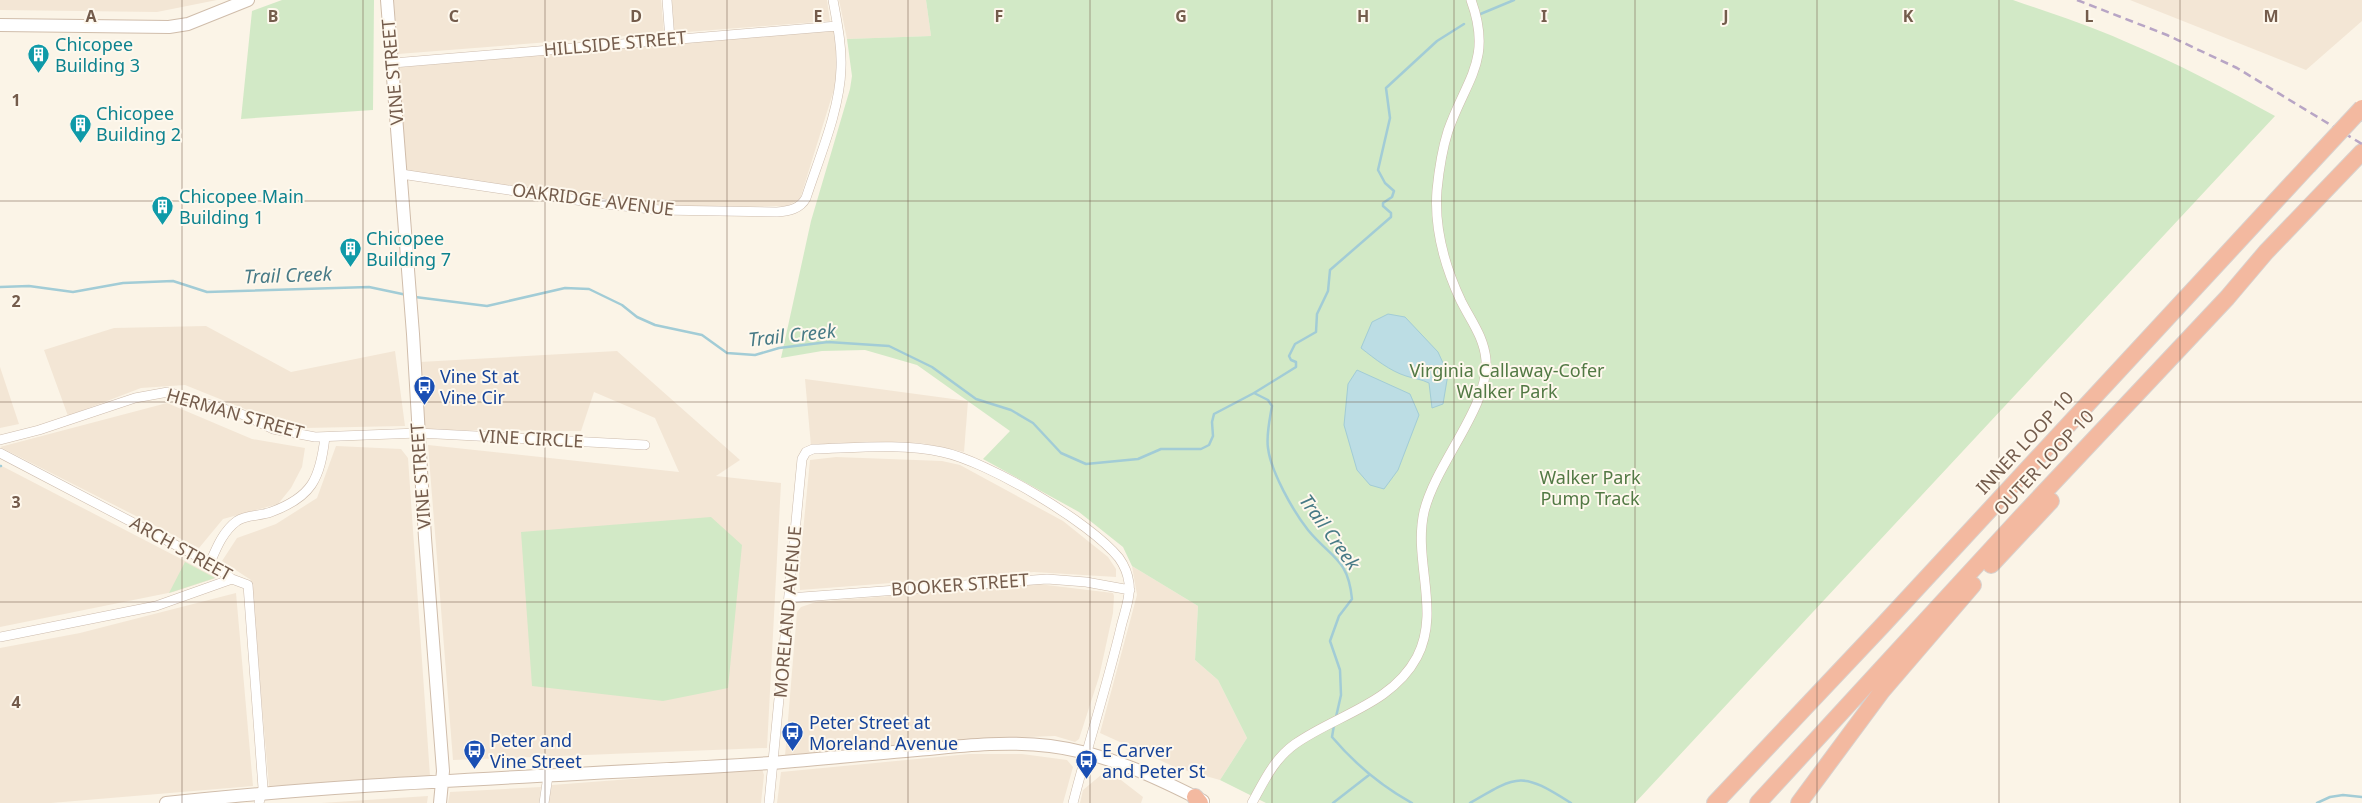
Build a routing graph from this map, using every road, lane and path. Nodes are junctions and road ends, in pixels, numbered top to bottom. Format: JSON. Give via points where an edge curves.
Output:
{"nodes":[{"id":1,"x":248,"y":0,"type":"edge"},
{"id":2,"x":387,"y":0,"type":"edge"},
{"id":3,"x":667,"y":0,"type":"edge"},
{"id":4,"x":833,"y":0,"type":"edge"},
{"id":5,"x":1471,"y":0,"type":"edge"},
{"id":6,"x":0,"y":25,"type":"edge"},
{"id":7,"x":838,"y":26,"type":"junction"},
{"id":8,"x":670,"y":40,"type":"junction"},
{"id":9,"x":393,"y":63,"type":"junction"},
{"id":10,"x":2362,"y":108,"type":"edge"},
{"id":11,"x":2362,"y":152,"type":"edge"},
{"id":12,"x":401,"y":174,"type":"junction"},
{"id":13,"x":418,"y":432,"type":"junction"},
{"id":14,"x":324,"y":437,"type":"junction"},
{"id":15,"x":0,"y":440,"type":"edge"},
{"id":16,"x":645,"y":445,"type":"dead end"},
{"id":17,"x":0,"y":454,"type":"edge"},
{"id":18,"x":2074,"y":460,"type":"junction"},
{"id":19,"x":210,"y":563,"type":"junction"},
{"id":20,"x":232,"y":578,"type":"junction"},
{"id":21,"x":1130,"y":590,"type":"junction"},
{"id":22,"x":789,"y":598,"type":"junction"},
{"id":23,"x":0,"y":637,"type":"edge"},
{"id":24,"x":1086,"y":752,"type":"junction"},
{"id":25,"x":774,"y":763,"type":"junction"},
{"id":26,"x":548,"y":776,"type":"junction"},
{"id":27,"x":443,"y":780,"type":"junction"},
{"id":28,"x":260,"y":799,"type":"edge"},
{"id":29,"x":1201,"y":801,"type":"edge"},
{"id":30,"x":166,"y":803,"type":"edge"},
{"id":31,"x":440,"y":803,"type":"edge"},
{"id":32,"x":544,"y":803,"type":"edge"},
{"id":33,"x":769,"y":803,"type":"edge"},
{"id":34,"x":1073,"y":803,"type":"edge"},
{"id":35,"x":1252,"y":803,"type":"edge"},
{"id":36,"x":1715,"y":803,"type":"edge"},
{"id":37,"x":1758,"y":803,"type":"edge"},
{"id":38,"x":1799,"y":803,"type":"edge"}],
"edges":[{"from":1,"to":6,"type":"street","via":[[201,20],[169,27]]},
{"from":2,"to":9,"type":"street","name":"VINE STREET"},
{"from":3,"to":8,"type":"street"},
{"from":4,"to":7,"type":"street"},
{"from":5,"to":35,"type":"street","via":[[1478,28],[1477,64],[1448,132],[1441,160],[1437,210],[1447,266],[1461,301],[1479,332],[1486,372],[1479,399],[1439,471],[1423,516],[1426,633],[1418,655],[1403,678],[1370,703],[1290,748],[1271,768]]},
{"from":7,"to":8,"type":"street","name":"HILLSIDE STREET"},
{"from":7,"to":12,"type":"street","name":"OAKRIDGE AVENUE","via":[[841,69],[836,104],[806,198],[799,206],[786,212],[660,210]]},
{"from":8,"to":9,"type":"street","name":"HILLSIDE STREET"},
{"from":9,"to":12,"type":"street","name":"VINE STREET"},
{"from":10,"to":36,"type":"highway","name":"INNER LOOP 10","bridge":true},
{"from":11,"to":18,"type":"highway","name":"OUTER LOOP 10"},
{"from":12,"to":13,"type":"street","name":"VINE STREET"},
{"from":13,"to":14,"type":"street","name":"HERMAN STREET"},
{"from":13,"to":16,"type":"street","name":"VINE CIRCLE"},
{"from":13,"to":27,"type":"street","name":"VINE STREET"},
{"from":14,"to":15,"type":"street","name":"HERMAN STREET","via":[[273,428],[244,415],[168,392],[136,398]]},
{"from":14,"to":19,"type":"street","via":[[314,484],[305,494],[270,513],[238,520],[218,544]]},
{"from":17,"to":19,"type":"street","name":"ARCH STREET"},
{"from":18,"to":37,"type":"highway","name":"OUTER LOOP 10"},
{"from":18,"to":38,"type":"highway","via":[[2050,502],[1961,598],[1882,691]]},
{"from":19,"to":20,"type":"street","name":"ARCH STREET"},
{"from":20,"to":23,"type":"street","via":[[156,606]]},
{"from":20,"to":28,"type":"street","name":"ARCH STREET","via":[[248,584],[262,788]]},
{"from":21,"to":22,"type":"street","name":"BOOKER STREET","via":[[1046,579]]},
{"from":21,"to":22,"type":"street","name":"MORELAND AVENUE","via":[[1119,558],[1048,502],[973,463],[941,452],[870,447],[806,452],[802,460]]},
{"from":21,"to":24,"type":"street"},
{"from":22,"to":25,"type":"street","name":"MORELAND AVENUE"},
{"from":24,"to":25,"type":"street","via":[[1048,746],[977,745]]},
{"from":24,"to":29,"type":"street","via":[[1133,768]]},
{"from":24,"to":34,"type":"street"},
{"from":25,"to":26,"type":"street"},
{"from":25,"to":33,"type":"street","name":"MORELAND AVENUE"},
{"from":26,"to":27,"type":"street"},
{"from":26,"to":32,"type":"street"},
{"from":27,"to":28,"type":"street"},
{"from":27,"to":31,"type":"street","name":"VINE STREET"},
{"from":28,"to":30,"type":"street"}]}
